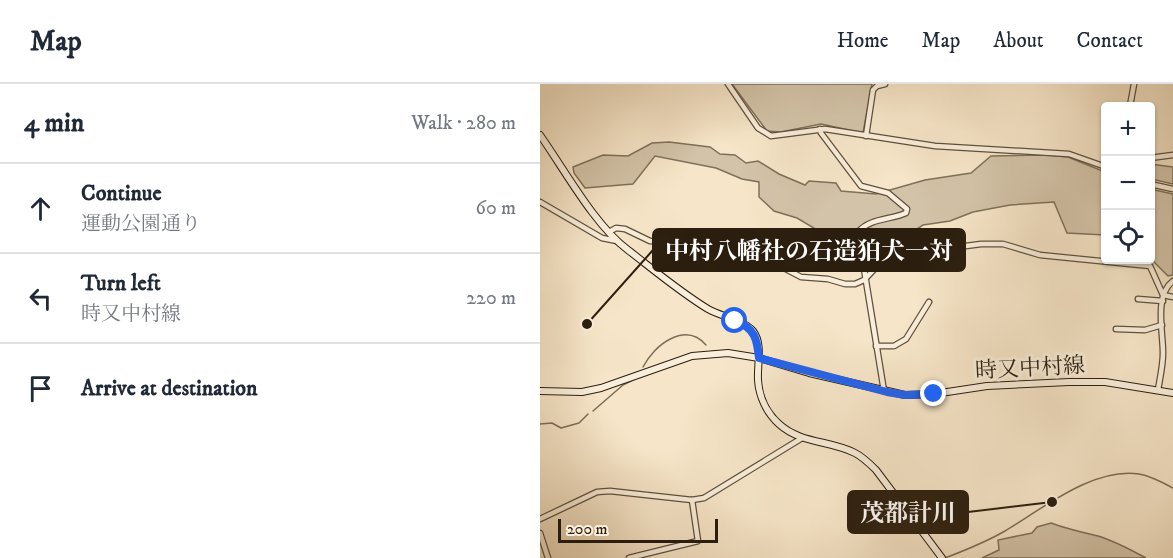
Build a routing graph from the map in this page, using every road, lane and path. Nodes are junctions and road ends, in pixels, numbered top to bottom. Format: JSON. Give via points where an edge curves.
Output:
{"nodes":[{"id":1,"x":728,"y":84,"type":"edge"},
{"id":2,"x":885,"y":84,"type":"edge"},
{"id":3,"x":1134,"y":84,"type":"edge"},
{"id":4,"x":1131,"y":102,"type":"edge"},
{"id":5,"x":820,"y":129,"type":"junction"},
{"id":6,"x":540,"y":135,"type":"edge"},
{"id":7,"x":866,"y":136,"type":"junction"},
{"id":8,"x":1173,"y":155,"type":"edge"},
{"id":9,"x":1155,"y":157,"type":"edge"},
{"id":10,"x":1101,"y":165,"type":"edge"},
{"id":11,"x":1155,"y":185,"type":"edge"},
{"id":12,"x":1173,"y":189,"type":"edge"},
{"id":13,"x":540,"y":202,"type":"edge"},
{"id":14,"x":609,"y":232,"type":"junction"},
{"id":15,"x":617,"y":241,"type":"junction"},
{"id":16,"x":864,"y":280,"type":"junction"},
{"id":17,"x":1173,"y":281,"type":"edge"},
{"id":18,"x":1173,"y":297,"type":"edge"},
{"id":19,"x":1163,"y":298,"type":"junction"},
{"id":20,"x":1138,"y":299,"type":"dead end"},
{"id":21,"x":929,"y":303,"type":"dead end"},
{"id":22,"x":1162,"y":325,"type":"junction"},
{"id":23,"x":1116,"y":329,"type":"dead end"},
{"id":24,"x":876,"y":346,"type":"junction"},
{"id":25,"x":759,"y":358,"type":"junction"},
{"id":26,"x":1158,"y":390,"type":"junction"},
{"id":27,"x":540,"y":391,"type":"edge"},
{"id":28,"x":884,"y":392,"type":"junction"},
{"id":29,"x":1173,"y":393,"type":"edge"},
{"id":30,"x":802,"y":438,"type":"junction"},
{"id":31,"x":692,"y":500,"type":"junction"},
{"id":32,"x":540,"y":519,"type":"edge"},
{"id":33,"x":540,"y":532,"type":"edge"},
{"id":34,"x":548,"y":558,"type":"edge"},
{"id":35,"x":629,"y":558,"type":"edge"},
{"id":36,"x":942,"y":558,"type":"edge"}],
"edges":[{"from":1,"to":5,"type":"street","via":[[765,134],[779,136]]},
{"from":2,"to":7,"type":"street","via":[[873,90]]},
{"from":3,"to":4,"type":"street"},
{"from":5,"to":7,"type":"street"},
{"from":5,"to":16,"type":"street","via":[[861,186],[888,193],[907,208],[906,213],[878,220],[858,232]]},
{"from":6,"to":14,"type":"main road"},
{"from":7,"to":10,"type":"street","via":[[935,146],[1069,154]]},
{"from":8,"to":9,"type":"street"},
{"from":11,"to":12,"type":"street"},
{"from":13,"to":15,"type":"street","via":[[602,238]]},
{"from":14,"to":15,"type":"main road"},
{"from":14,"to":16,"type":"street","via":[[625,229],[650,241],[698,243],[759,255],[801,277],[845,284]]},
{"from":15,"to":25,"type":"main road","via":[[708,309],[747,327],[757,339]]},
{"from":16,"to":19,"type":"street","via":[[892,256],[915,257],[958,247],[1003,244],[1040,255],[1150,266]]},
{"from":16,"to":24,"type":"street"},
{"from":17,"to":19,"type":"street"},
{"from":18,"to":19,"type":"street"},
{"from":19,"to":20,"type":"street"},
{"from":19,"to":22,"type":"street"},
{"from":21,"to":24,"type":"street","via":[[906,339],[894,346]]},
{"from":22,"to":23,"type":"street","via":[[1145,330]]},
{"from":22,"to":26,"type":"street"},
{"from":24,"to":28,"type":"street"},
{"from":25,"to":27,"type":"main road","name":"時又中村線","via":[[728,352],[692,356],[601,388],[582,392]]},
{"from":25,"to":28,"type":"main road","name":"時又中村線"},
{"from":25,"to":30,"type":"main road","via":[[759,387],[767,409],[786,430]]},
{"from":26,"to":28,"type":"main road","name":"時又中村線","via":[[1105,382],[1069,382],[987,386],[919,396]]},
{"from":26,"to":29,"type":"main road","name":"時又中村線"},
{"from":30,"to":31,"type":"street","via":[[704,498]]},
{"from":30,"to":36,"type":"main road","via":[[865,459]]},
{"from":31,"to":32,"type":"street","via":[[597,492]]},
{"from":31,"to":35,"type":"street","via":[[698,541]]},
{"from":33,"to":34,"type":"street"}]}
